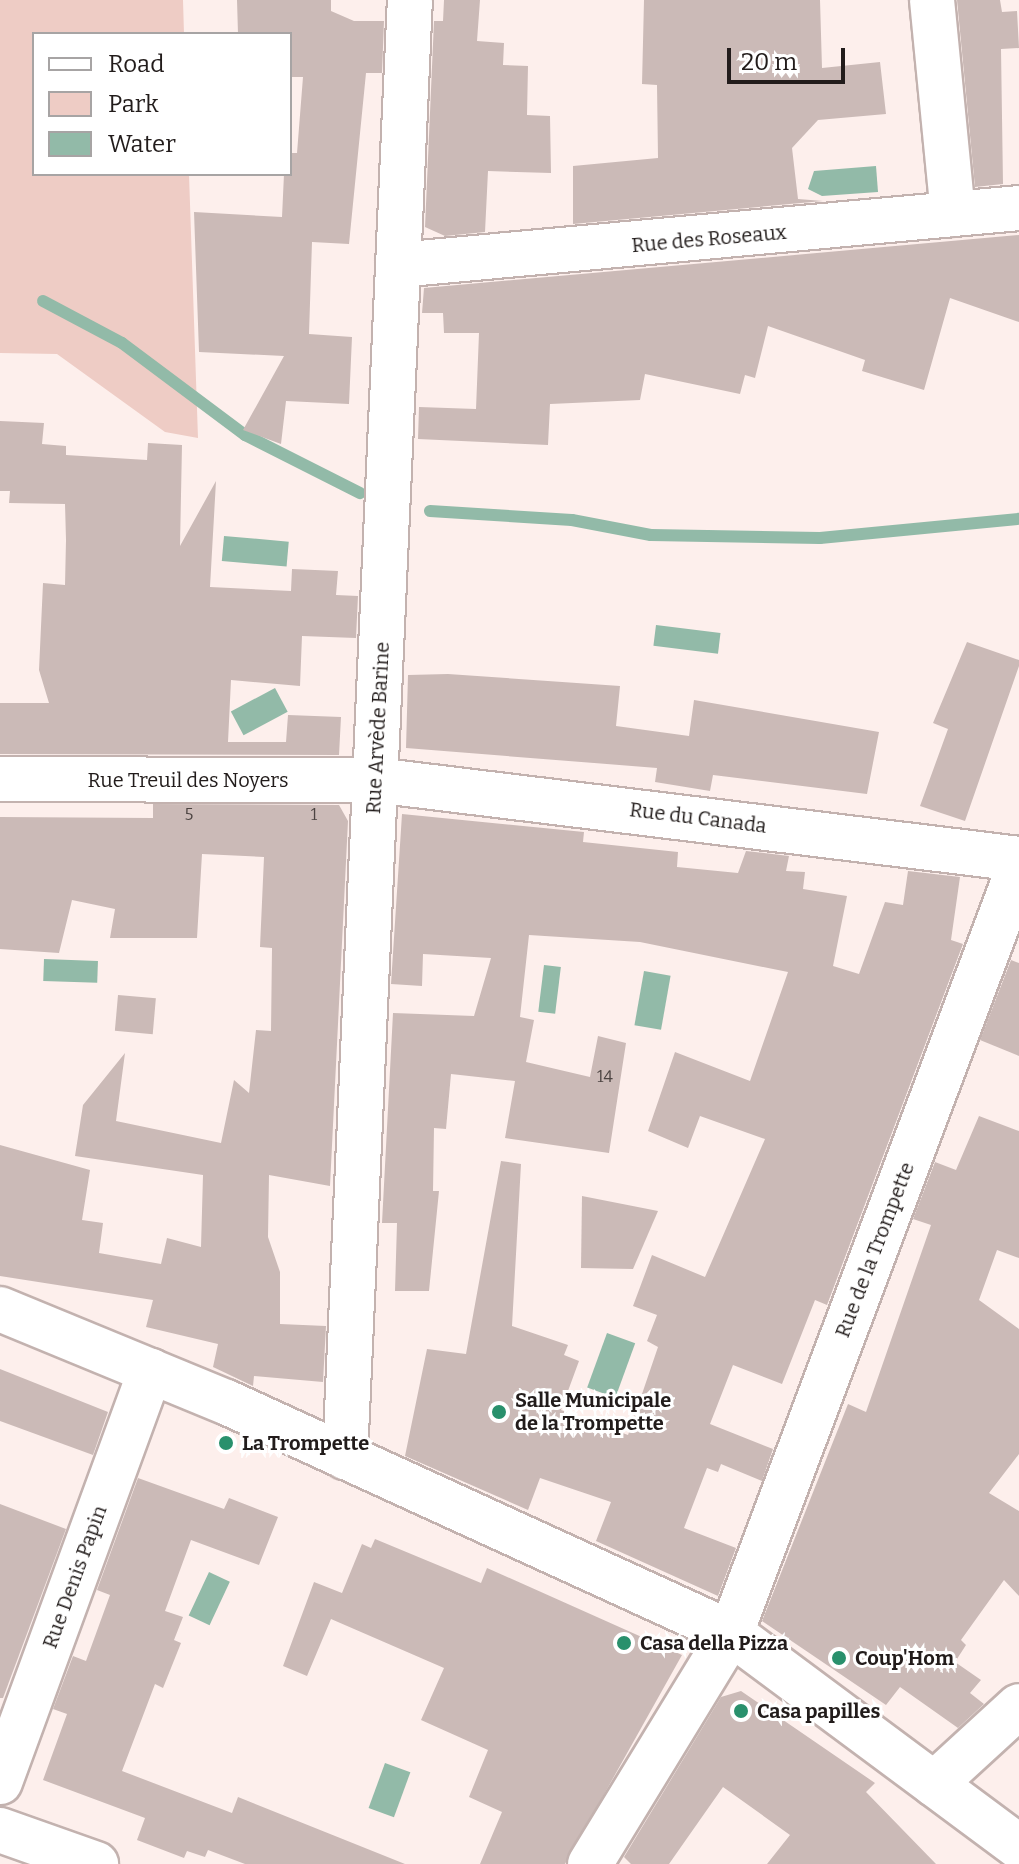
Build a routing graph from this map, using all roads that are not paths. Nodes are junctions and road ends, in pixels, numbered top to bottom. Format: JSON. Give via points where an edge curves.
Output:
{"nodes":[{"id":1,"x":410,"y":0,"type":"edge"},
{"id":2,"x":932,"y":0,"type":"edge"},
{"id":3,"x":1019,"y":208,"type":"edge"},
{"id":4,"x":953,"y":214,"type":"junction"},
{"id":5,"x":398,"y":265,"type":"junction"},
{"id":6,"x":0,"y":779,"type":"edge"},
{"id":7,"x":375,"y":780,"type":"junction"},
{"id":8,"x":1019,"y":859,"type":"edge"},
{"id":9,"x":1019,"y":867,"type":"edge"},
{"id":10,"x":0,"y":1309,"type":"edge"},
{"id":11,"x":150,"y":1371,"type":"junction"},
{"id":12,"x":345,"y":1457,"type":"junction"},
{"id":13,"x":731,"y":1633,"type":"junction"},
{"id":14,"x":1019,"y":1706,"type":"edge"},
{"id":15,"x":0,"y":1782,"type":"edge"},
{"id":16,"x":934,"y":1784,"type":"junction"},
{"id":17,"x":0,"y":1830,"type":"edge"},
{"id":18,"x":1019,"y":1847,"type":"edge"},
{"id":19,"x":96,"y":1864,"type":"edge"},
{"id":20,"x":590,"y":1864,"type":"edge"}],
"edges":[{"from":1,"to":5,"type":"street","name":"Rue Arvède Barine"},
{"from":2,"to":4,"type":"street"},
{"from":3,"to":4,"type":"street","name":"Rue des Roseaux"},
{"from":4,"to":5,"type":"street","name":"Rue des Roseaux"},
{"from":5,"to":7,"type":"street","name":"Rue Arvède Barine"},
{"from":6,"to":7,"type":"street","name":"Rue Treuil des Noyers"},
{"from":7,"to":8,"type":"street","name":"Rue du Canada"},
{"from":7,"to":12,"type":"street","name":"Rue Arvède Barine"},
{"from":9,"to":13,"type":"street","name":"Rue de la Trompette"},
{"from":10,"to":11,"type":"street"},
{"from":11,"to":12,"type":"street"},
{"from":11,"to":15,"type":"street","name":"Rue Denis Papin"},
{"from":12,"to":13,"type":"street"},
{"from":13,"to":16,"type":"street"},
{"from":13,"to":20,"type":"street","name":"Rue de la Trompette"},
{"from":14,"to":16,"type":"street"},
{"from":16,"to":18,"type":"street"},
{"from":17,"to":19,"type":"street"}]}
